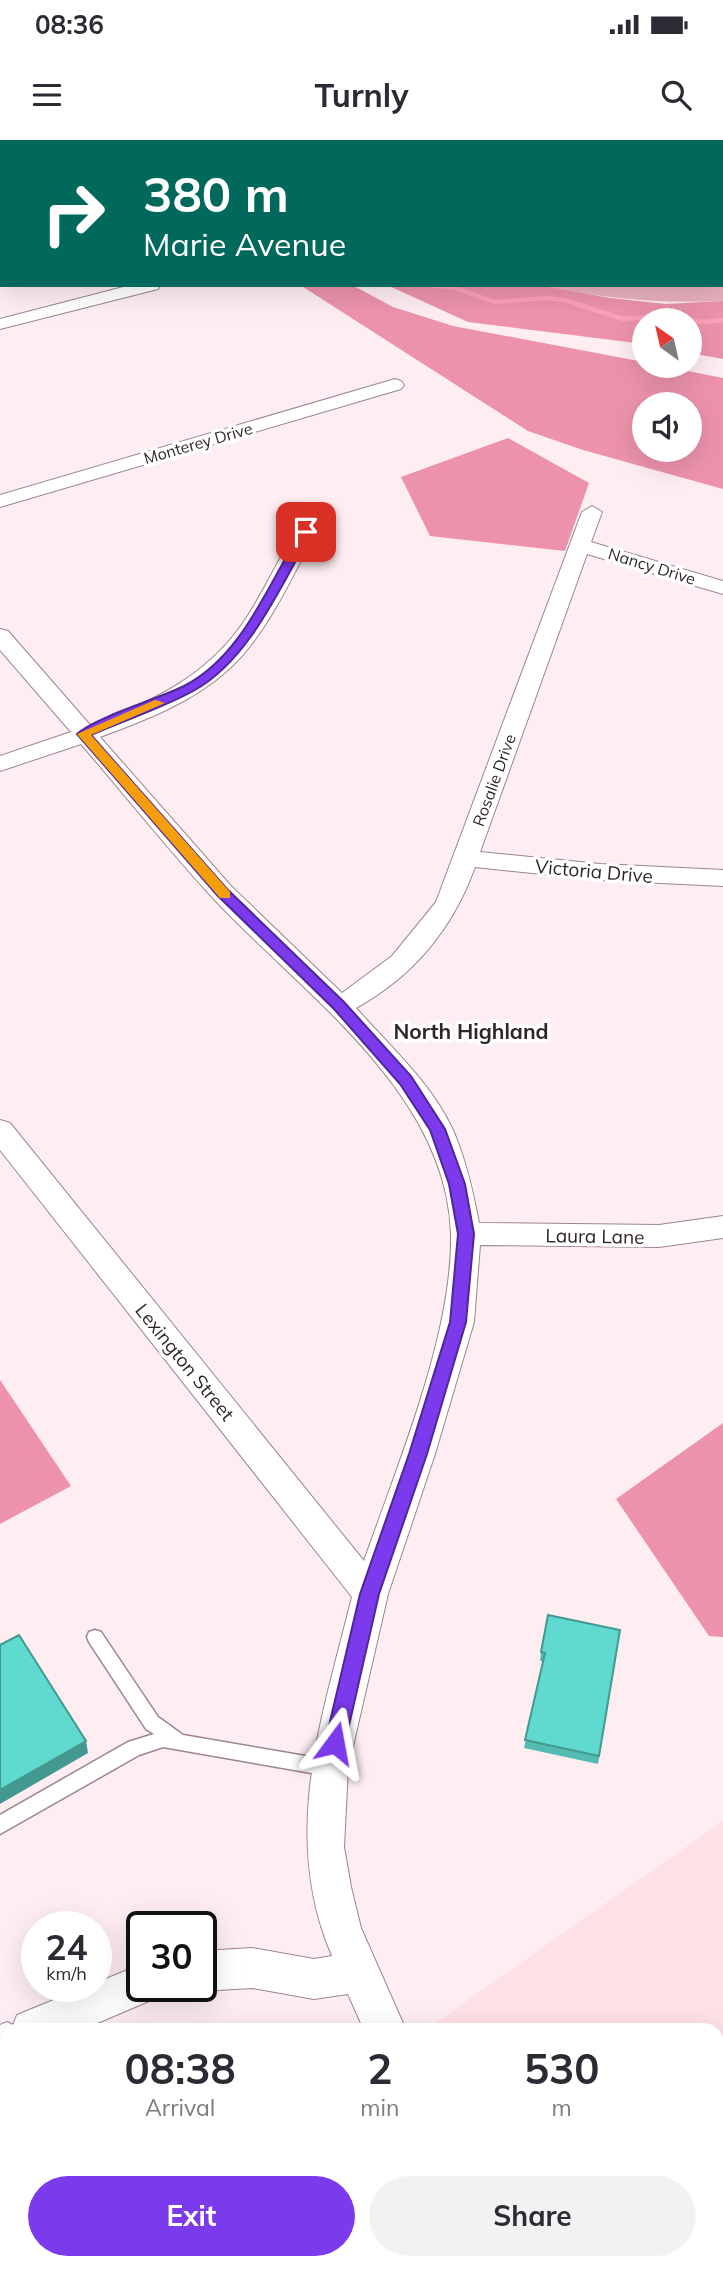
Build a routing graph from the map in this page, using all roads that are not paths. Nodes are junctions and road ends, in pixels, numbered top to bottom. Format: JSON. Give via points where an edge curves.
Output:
{"nodes":[{"id":1,"x":144,"y":287,"type":"edge"},
{"id":2,"x":0,"y":324,"type":"edge"},
{"id":3,"x":395,"y":386,"type":"dead end"},
{"id":4,"x":0,"y":501,"type":"edge"},
{"id":5,"x":592,"y":512,"type":"dead end"},
{"id":6,"x":306,"y":532,"type":"dead end"},
{"id":7,"x":580,"y":545,"type":"junction"},
{"id":8,"x":723,"y":588,"type":"edge"},
{"id":9,"x":0,"y":636,"type":"edge"},
{"id":10,"x":84,"y":734,"type":"junction"},
{"id":11,"x":0,"y":764,"type":"edge"},
{"id":12,"x":466,"y":858,"type":"junction"},
{"id":13,"x":723,"y":878,"type":"edge"},
{"id":14,"x":339,"y":1006,"type":"junction"},
{"id":15,"x":0,"y":1130,"type":"edge"},
{"id":16,"x":723,"y":1227,"type":"edge"},
{"id":17,"x":466,"y":1234,"type":"junction"},
{"id":18,"x":370,"y":1594,"type":"junction"},
{"id":19,"x":95,"y":1637,"type":"dead end"},
{"id":20,"x":183,"y":1741,"type":"junction"},
{"id":21,"x":329,"y":1768,"type":"junction"},
{"id":22,"x":0,"y":1825,"type":"edge"},
{"id":23,"x":217,"y":1970,"type":"edge"},
{"id":24,"x":358,"y":1972,"type":"junction"},
{"id":25,"x":126,"y":1991,"type":"edge"},
{"id":26,"x":49,"y":2023,"type":"edge"},
{"id":27,"x":382,"y":2023,"type":"edge"}],
"edges":[{"from":1,"to":2,"type":"street"},
{"from":3,"to":4,"type":"street","name":"Monterey Drive"},
{"from":5,"to":7,"type":"street","name":"Rosalie Drive"},
{"from":6,"to":10,"type":"street","via":[[242,640],[222,664],[191,687]]},
{"from":7,"to":8,"type":"street","name":"Nancy Drive"},
{"from":7,"to":12,"type":"street","name":"Rosalie Drive"},
{"from":9,"to":10,"type":"street"},
{"from":10,"to":11,"type":"street"},
{"from":10,"to":14,"type":"street","via":[[222,892]]},
{"from":12,"to":13,"type":"street","name":"Victoria Drive","via":[[600,873]]},
{"from":12,"to":14,"type":"street","name":"Rosalie Drive","via":[[432,932],[368,991]]},
{"from":14,"to":17,"type":"street","via":[[405,1080],[438,1129],[457,1184]]},
{"from":15,"to":18,"type":"street","name":"Lexington Street"},
{"from":16,"to":17,"type":"street","name":"Laura Lane","via":[[659,1236]]},
{"from":17,"to":18,"type":"street","via":[[458,1322]]},
{"from":18,"to":21,"type":"street"},
{"from":19,"to":20,"type":"lane","via":[[152,1723]]},
{"from":20,"to":21,"type":"lane"},
{"from":20,"to":22,"type":"lane","via":[[163,1739],[134,1748]]},
{"from":21,"to":24,"type":"street","via":[[325,1847],[341,1930]]},
{"from":23,"to":24,"type":"street","via":[[252,1968],[314,1979]]},
{"from":24,"to":27,"type":"street"},
{"from":25,"to":26,"type":"street"}]}
